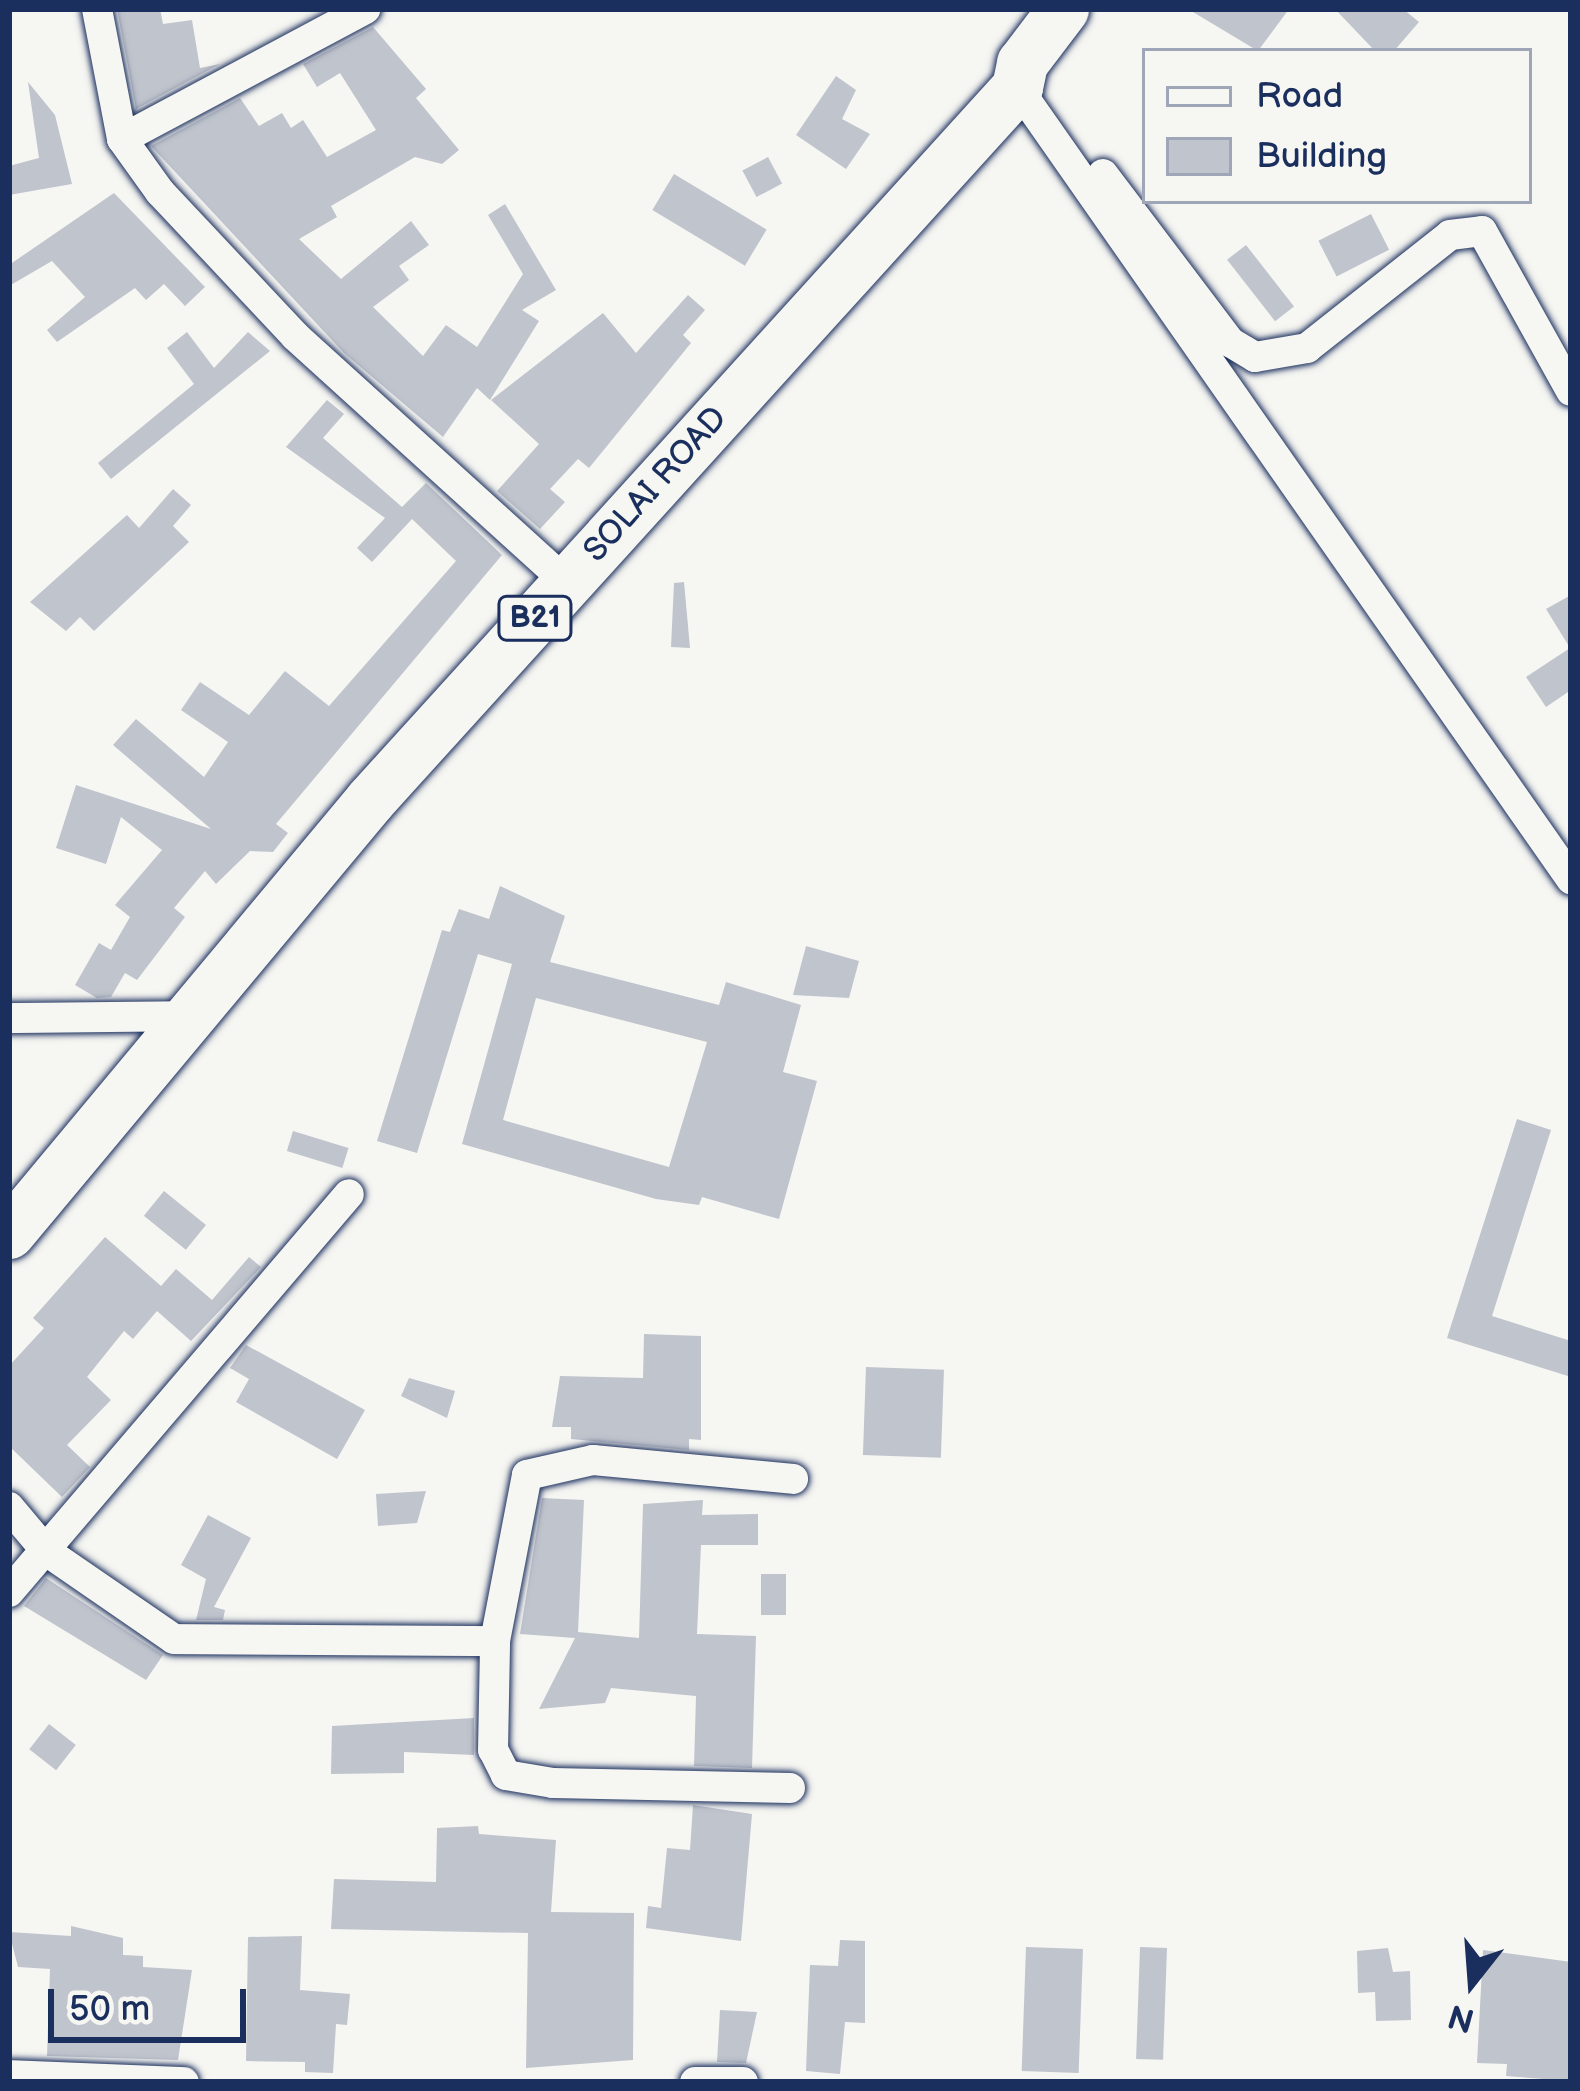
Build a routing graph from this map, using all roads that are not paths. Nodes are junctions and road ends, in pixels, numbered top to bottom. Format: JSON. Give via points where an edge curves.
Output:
{"nodes":[{"id":1,"x":97,"y":9,"type":"edge"},
{"id":2,"x":364,"y":9,"type":"edge"},
{"id":3,"x":1063,"y":9,"type":"edge"},
{"id":4,"x":1020,"y":75,"type":"junction"},
{"id":5,"x":122,"y":139,"type":"junction"},
{"id":6,"x":1571,"y":391,"type":"edge"},
{"id":7,"x":567,"y":583,"type":"junction"},
{"id":8,"x":1571,"y":879,"type":"edge"},
{"id":9,"x":189,"y":1016,"type":"junction"},
{"id":10,"x":9,"y":1018,"type":"edge"},
{"id":11,"x":349,"y":1195,"type":"dead end"},
{"id":12,"x":9,"y":1233,"type":"edge"},
{"id":13,"x":793,"y":1479,"type":"dead end"},
{"id":14,"x":9,"y":1507,"type":"edge"},
{"id":15,"x":46,"y":1551,"type":"junction"},
{"id":16,"x":9,"y":1592,"type":"edge"},
{"id":17,"x":495,"y":1641,"type":"junction"},
{"id":18,"x":790,"y":1788,"type":"dead end"},
{"id":19,"x":9,"y":2075,"type":"edge"},
{"id":20,"x":184,"y":2082,"type":"edge"},
{"id":21,"x":694,"y":2082,"type":"edge"},
{"id":22,"x":743,"y":2082,"type":"edge"}],
"edges":[{"from":1,"to":5,"type":"street"},
{"from":2,"to":5,"type":"street"},
{"from":3,"to":4,"type":"highway","name":"SOLAI ROAD","number":"B21"},
{"from":4,"to":6,"type":"street","via":[[1230,342],[1255,357],[1306,348],[1468,228],[1491,240]]},
{"from":4,"to":7,"type":"highway","name":"SOLAI ROAD","number":"B21"},
{"from":4,"to":8,"type":"street"},
{"from":5,"to":7,"type":"street","via":[[296,336]]},
{"from":7,"to":9,"type":"highway","name":"SOLAI ROAD","number":"B21"},
{"from":9,"to":10,"type":"street"},
{"from":9,"to":12,"type":"highway","name":"SOLAI ROAD","number":"B21"},
{"from":11,"to":15,"type":"street"},
{"from":13,"to":17,"type":"street","via":[[593,1460],[527,1475]]},
{"from":14,"to":15,"type":"street"},
{"from":15,"to":16,"type":"street"},
{"from":15,"to":17,"type":"street","via":[[174,1639]]},
{"from":17,"to":18,"type":"street","via":[[493,1750],[506,1775]]},
{"from":19,"to":20,"type":"street"},
{"from":21,"to":22,"type":"street"}]}
